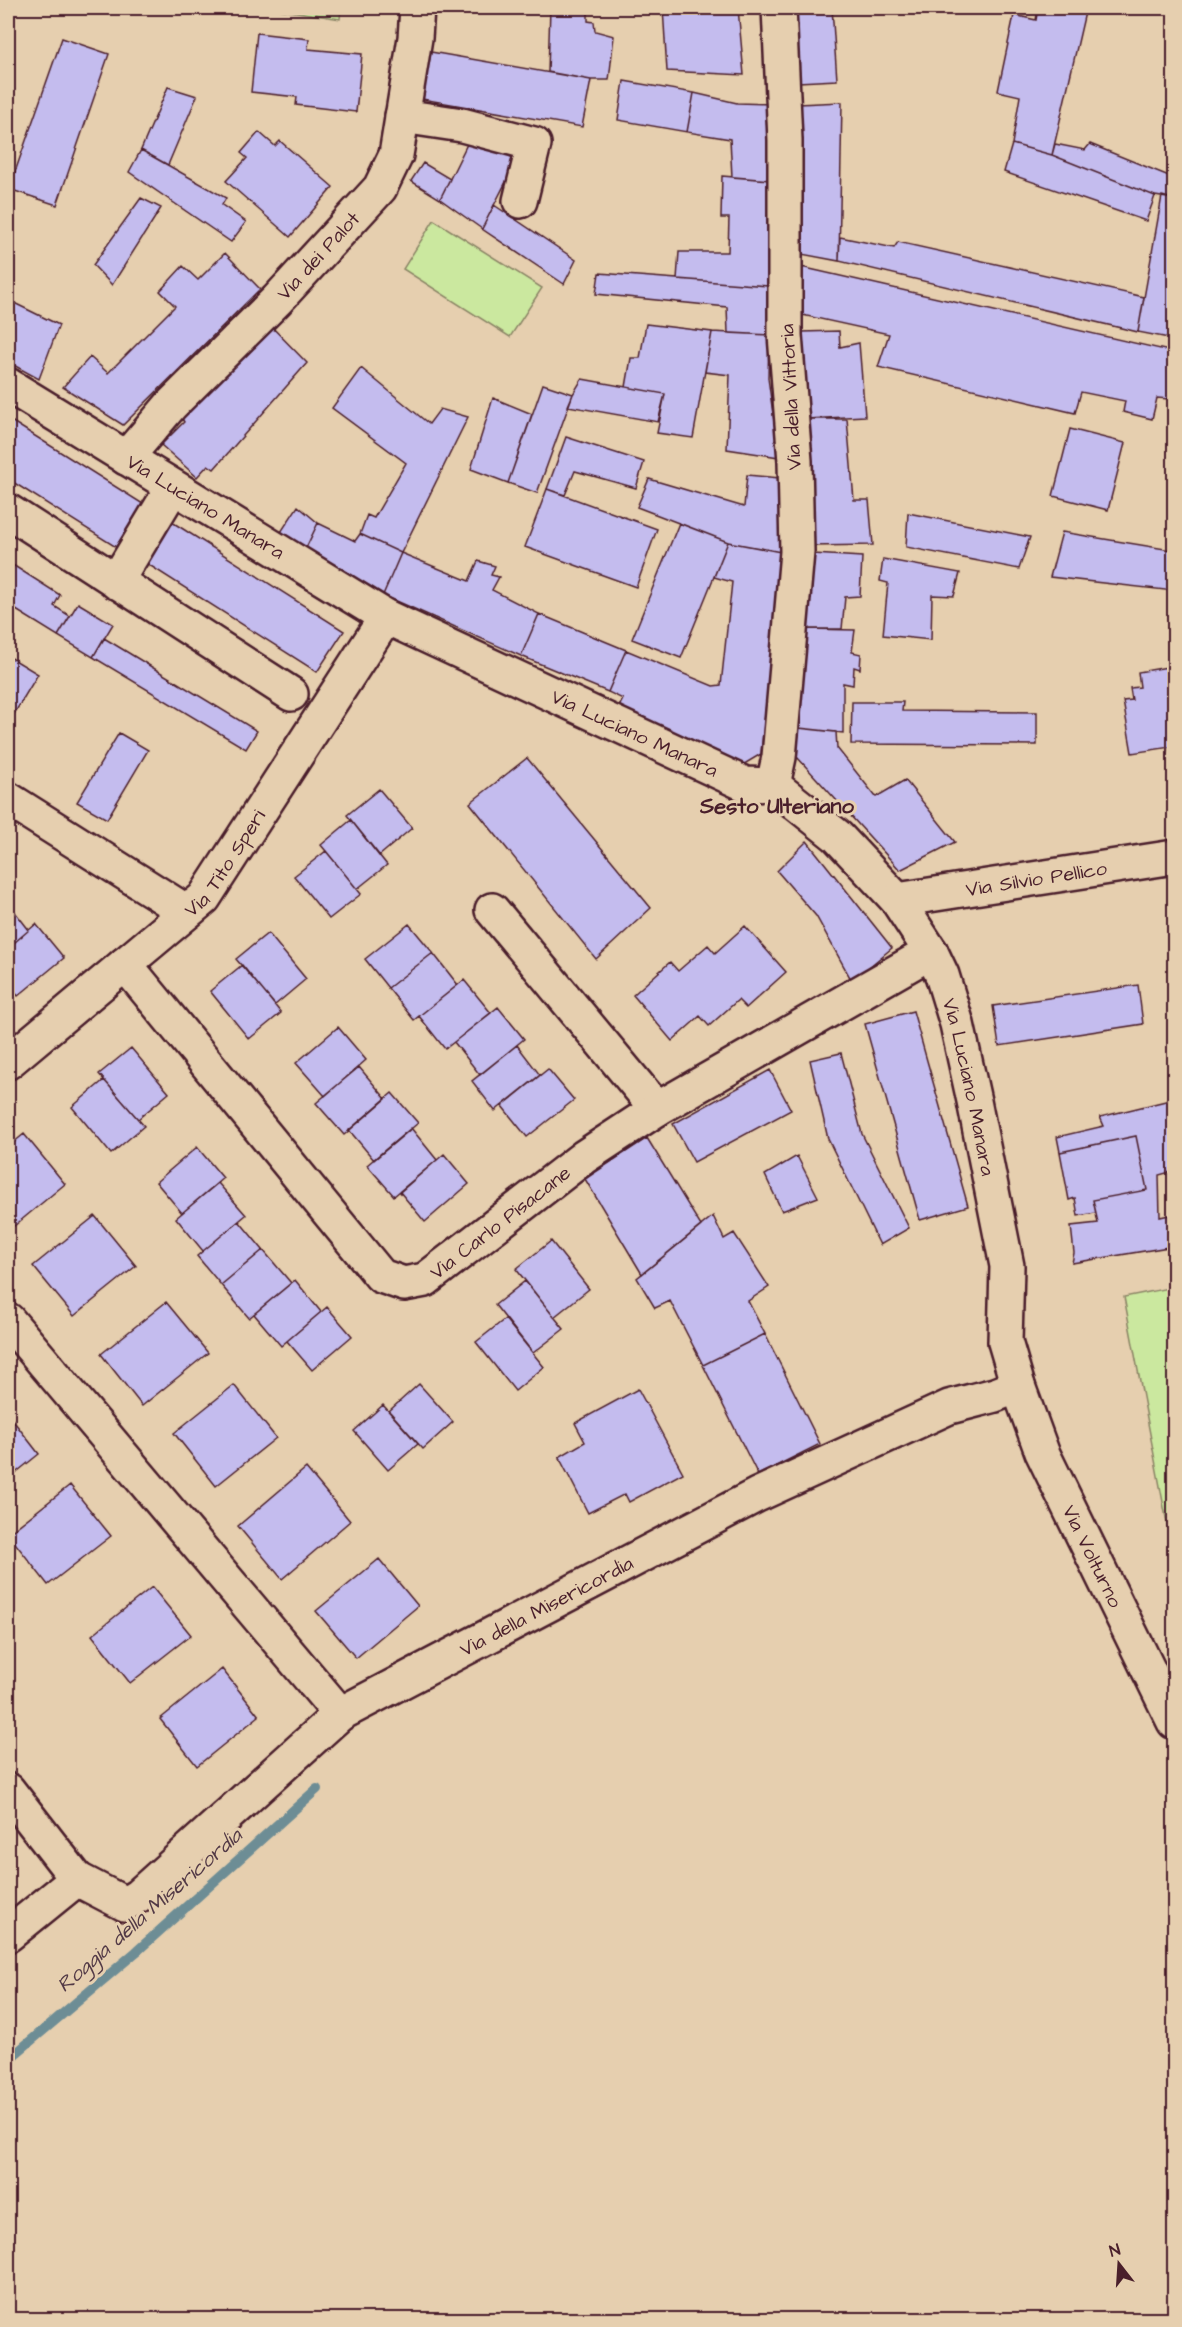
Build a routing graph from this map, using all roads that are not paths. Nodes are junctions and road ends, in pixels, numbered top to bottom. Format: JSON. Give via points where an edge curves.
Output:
{"nodes":[{"id":1,"x":417,"y":8,"type":"edge"},
{"id":2,"x":779,"y":8,"type":"edge"},
{"id":3,"x":402,"y":116,"type":"junction"},
{"id":4,"x":520,"y":201,"type":"dead end"},
{"id":5,"x":8,"y":385,"type":"edge"},
{"id":6,"x":126,"y":458,"type":"junction"},
{"id":7,"x":173,"y":487,"type":"junction"},
{"id":8,"x":8,"y":511,"type":"edge"},
{"id":9,"x":116,"y":582,"type":"junction"},
{"id":10,"x":386,"y":617,"type":"junction"},
{"id":11,"x":291,"y":694,"type":"dead end"},
{"id":12,"x":773,"y":785,"type":"junction"},
{"id":13,"x":8,"y":799,"type":"edge"},
{"id":14,"x":1174,"y":857,"type":"edge"},
{"id":15,"x":897,"y":900,"type":"junction"},
{"id":16,"x":492,"y":910,"type":"dead end"},
{"id":17,"x":187,"y":912,"type":"junction"},
{"id":18,"x":931,"y":952,"type":"junction"},
{"id":19,"x":125,"y":964,"type":"junction"},
{"id":20,"x":8,"y":1062,"type":"edge"},
{"id":21,"x":657,"y":1109,"type":"junction"},
{"id":22,"x":8,"y":1320,"type":"edge"},
{"id":23,"x":1018,"y":1386,"type":"junction"},
{"id":24,"x":340,"y":1714,"type":"junction"},
{"id":25,"x":1174,"y":1722,"type":"edge"},
{"id":26,"x":8,"y":1790,"type":"edge"},
{"id":27,"x":77,"y":1879,"type":"junction"},
{"id":28,"x":8,"y":1935,"type":"edge"}],
"edges":[{"from":1,"to":3,"type":"street","name":"Via dei Palot"},
{"from":2,"to":12,"type":"street","name":"Via della Vittoria","via":[[785,140],[785,335],[795,461],[796,552],[779,757]]},
{"from":3,"to":4,"type":"street","via":[[462,124],[534,144]]},
{"from":3,"to":6,"type":"street","name":"Via dei Palot","via":[[396,155],[380,188],[277,300],[171,405]]},
{"from":5,"to":6,"type":"street","name":"Via Luciano Manara"},
{"from":6,"to":7,"type":"street","name":"Via Luciano Manara"},
{"from":7,"to":9,"type":"street"},
{"from":7,"to":10,"type":"street","name":"Via Luciano Manara"},
{"from":8,"to":9,"type":"street"},
{"from":9,"to":11,"type":"street"},
{"from":10,"to":12,"type":"street","name":"Via Luciano Manara","via":[[745,784]]},
{"from":10,"to":17,"type":"street","name":"Via Tito Speri","via":[[204,898]]},
{"from":12,"to":15,"type":"street","name":"Via Luciano Manara","via":[[837,836]]},
{"from":13,"to":17,"type":"street"},
{"from":14,"to":15,"type":"street","name":"Via Silvio Pellico"},
{"from":15,"to":18,"type":"street","name":"Via Luciano Manara"},
{"from":16,"to":21,"type":"street"},
{"from":17,"to":19,"type":"street","name":"Via Tito Speri"},
{"from":18,"to":21,"type":"street","name":"Via Carlo Pisacane"},
{"from":18,"to":23,"type":"street","name":"Via Luciano Manara","via":[[957,1024],[1007,1266],[1005,1342]]},
{"from":19,"to":20,"type":"street","name":"Via Tito Speri"},
{"from":19,"to":21,"type":"street","name":"Via Carlo Pisacane","via":[[381,1276],[404,1284],[425,1280],[584,1157]]},
{"from":22,"to":24,"type":"street"},
{"from":23,"to":24,"type":"street","name":"Via della Misericordia","via":[[949,1407],[757,1495]]},
{"from":23,"to":25,"type":"street","name":"Via Volturno","via":[[1042,1452]]},
{"from":24,"to":27,"type":"street","name":"Via della Misericordia","via":[[138,1896],[124,1904]]},
{"from":26,"to":27,"type":"street"},
{"from":27,"to":28,"type":"street"}]}
